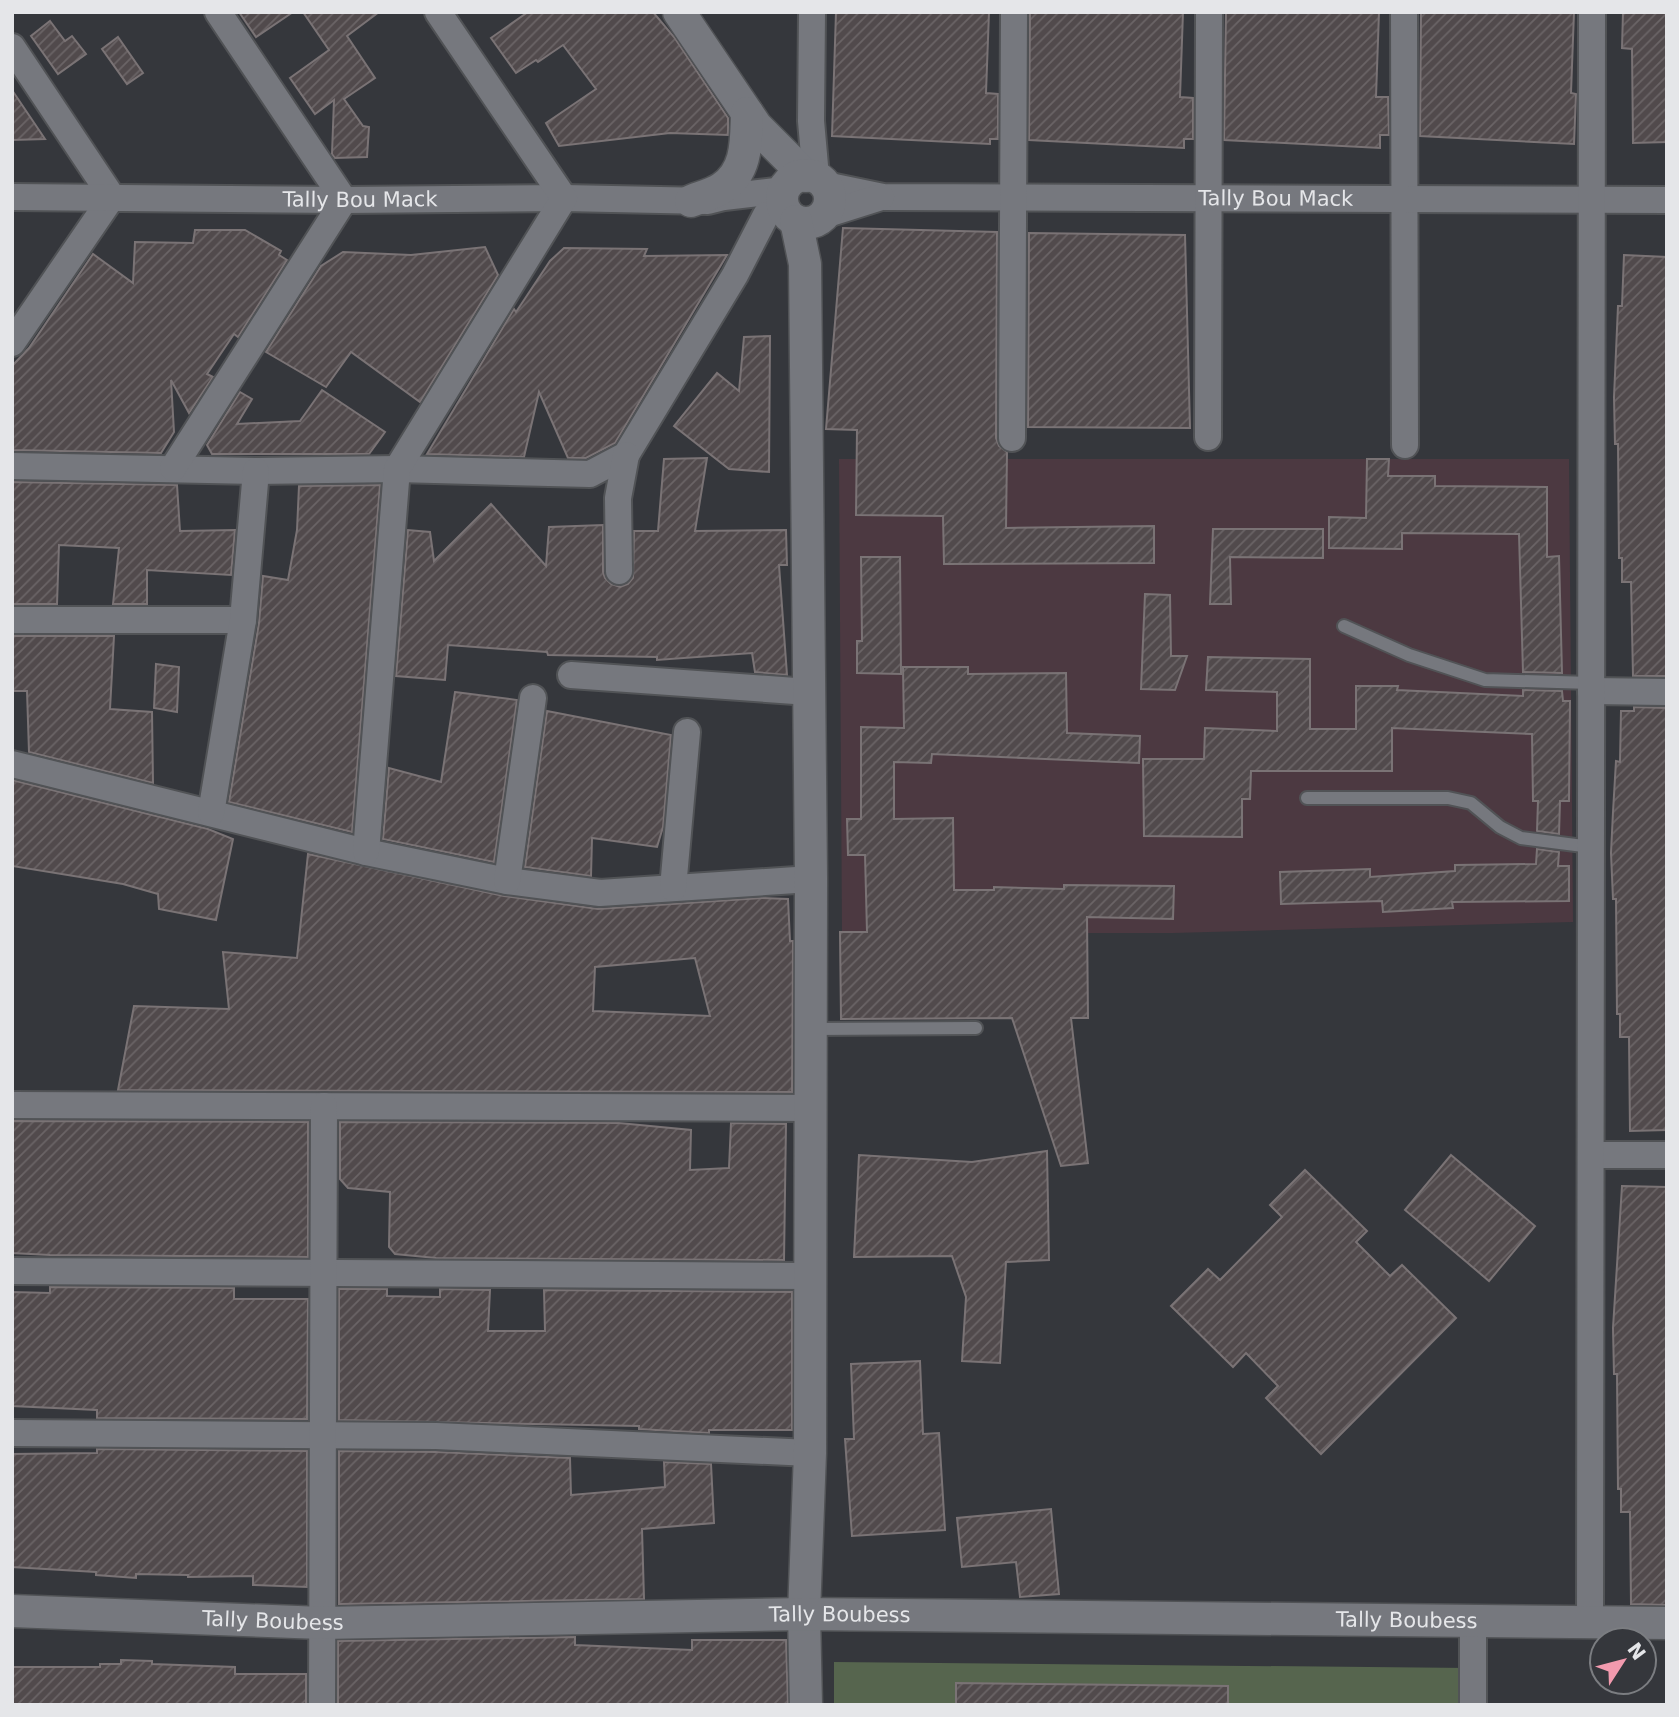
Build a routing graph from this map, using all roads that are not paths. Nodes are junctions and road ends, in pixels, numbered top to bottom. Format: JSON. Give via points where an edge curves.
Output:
{"nodes":[{"id":1,"x":218,"y":12,"type":"edge"},
{"id":2,"x":438,"y":12,"type":"edge"},
{"id":3,"x":679,"y":12,"type":"edge"},
{"id":4,"x":812,"y":12,"type":"edge"},
{"id":5,"x":1014,"y":12,"type":"edge"},
{"id":6,"x":1209,"y":12,"type":"edge"},
{"id":7,"x":1404,"y":12,"type":"edge"},
{"id":8,"x":1592,"y":12,"type":"edge"},
{"id":9,"x":12,"y":47,"type":"edge"},
{"id":10,"x":752,"y":119,"type":"junction"},
{"id":11,"x":12,"y":197,"type":"edge"},
{"id":12,"x":112,"y":197,"type":"junction"},
{"id":13,"x":1014,"y":197,"type":"junction"},
{"id":14,"x":564,"y":198,"type":"junction"},
{"id":15,"x":1209,"y":198,"type":"junction"},
{"id":16,"x":1404,"y":199,"type":"junction"},
{"id":17,"x":344,"y":200,"type":"junction"},
{"id":18,"x":801,"y":200,"type":"junction"},
{"id":19,"x":1591,"y":200,"type":"junction"},
{"id":20,"x":1667,"y":200,"type":"edge"},
{"id":21,"x":700,"y":201,"type":"junction"},
{"id":22,"x":12,"y":343,"type":"edge"},
{"id":23,"x":1208,"y":437,"type":"dead end"},
{"id":24,"x":1012,"y":438,"type":"dead end"},
{"id":25,"x":1405,"y":445,"type":"dead end"},
{"id":26,"x":626,"y":455,"type":"junction"},
{"id":27,"x":12,"y":466,"type":"edge"},
{"id":28,"x":173,"y":468,"type":"junction"},
{"id":29,"x":397,"y":469,"type":"junction"},
{"id":30,"x":256,"y":471,"type":"junction"},
{"id":31,"x":619,"y":570,"type":"dead end"},
{"id":32,"x":12,"y":620,"type":"edge"},
{"id":33,"x":243,"y":620,"type":"junction"},
{"id":34,"x":1344,"y":626,"type":"dead end"},
{"id":35,"x":571,"y":674,"type":"dead end"},
{"id":36,"x":1591,"y":687,"type":"junction"},
{"id":37,"x":809,"y":692,"type":"junction"},
{"id":38,"x":1667,"y":692,"type":"edge"},
{"id":39,"x":533,"y":698,"type":"dead end"},
{"id":40,"x":687,"y":732,"type":"dead end"},
{"id":41,"x":12,"y":764,"type":"edge"},
{"id":42,"x":1307,"y":798,"type":"dead end"},
{"id":43,"x":211,"y":813,"type":"junction"},
{"id":44,"x":1591,"y":847,"type":"junction"},
{"id":45,"x":366,"y":852,"type":"junction"},
{"id":46,"x":811,"y":879,"type":"junction"},
{"id":47,"x":507,"y":881,"type":"junction"},
{"id":48,"x":673,"y":888,"type":"junction"},
{"id":49,"x":976,"y":1028,"type":"dead end"},
{"id":50,"x":810,"y":1029,"type":"junction"},
{"id":51,"x":12,"y":1105,"type":"edge"},
{"id":52,"x":324,"y":1106,"type":"junction"},
{"id":53,"x":810,"y":1108,"type":"junction"},
{"id":54,"x":1591,"y":1155,"type":"junction"},
{"id":55,"x":1667,"y":1155,"type":"edge"},
{"id":56,"x":12,"y":1271,"type":"edge"},
{"id":57,"x":323,"y":1273,"type":"junction"},
{"id":58,"x":810,"y":1276,"type":"junction"},
{"id":59,"x":12,"y":1433,"type":"edge"},
{"id":60,"x":323,"y":1435,"type":"junction"},
{"id":61,"x":810,"y":1453,"type":"junction"},
{"id":62,"x":12,"y":1611,"type":"edge"},
{"id":63,"x":804,"y":1614,"type":"junction"},
{"id":64,"x":1473,"y":1621,"type":"junction"},
{"id":65,"x":1590,"y":1622,"type":"junction"},
{"id":66,"x":322,"y":1623,"type":"junction"},
{"id":67,"x":1667,"y":1623,"type":"edge"},
{"id":68,"x":322,"y":1705,"type":"edge"},
{"id":69,"x":806,"y":1705,"type":"edge"},
{"id":70,"x":1473,"y":1705,"type":"edge"}],
"edges":[{"from":1,"to":17,"type":"street"},
{"from":2,"to":14,"type":"street"},
{"from":3,"to":10,"type":"street"},
{"from":4,"to":18,"type":"street","via":[[811,121]]},
{"from":5,"to":13,"type":"street"},
{"from":6,"to":15,"type":"street"},
{"from":7,"to":16,"type":"street"},
{"from":8,"to":19,"type":"street"},
{"from":9,"to":12,"type":"street"},
{"from":10,"to":18,"type":"street"},
{"from":10,"to":21,"type":"street","via":[[746,156],[734,177]]},
{"from":11,"to":12,"type":"street","name":"Tally Bou Mack"},
{"from":12,"to":17,"type":"street","name":"Tally Bou Mack"},
{"from":12,"to":22,"type":"street"},
{"from":13,"to":15,"type":"street","name":"Tally Bou Mack"},
{"from":13,"to":18,"type":"street","name":"Tally Bou Mack"},
{"from":13,"to":24,"type":"street"},
{"from":14,"to":17,"type":"street","name":"Tally Bou Mack"},
{"from":14,"to":21,"type":"street","name":"Tally Bou Mack"},
{"from":14,"to":29,"type":"street"},
{"from":15,"to":16,"type":"street","name":"Tally Bou Mack"},
{"from":15,"to":23,"type":"street"},
{"from":16,"to":19,"type":"street","name":"Tally Bou Mack"},
{"from":16,"to":25,"type":"street"},
{"from":17,"to":28,"type":"street"},
{"from":18,"to":21,"type":"street","name":"Tally Bou Mack","via":[[724,197]]},
{"from":18,"to":26,"type":"street","via":[[735,275]]},
{"from":18,"to":37,"type":"street"},
{"from":19,"to":20,"type":"street","name":"Tally Bou Mack"},
{"from":19,"to":36,"type":"street"},
{"from":26,"to":29,"type":"street","via":[[590,474]]},
{"from":26,"to":31,"type":"street","via":[[618,498]]},
{"from":27,"to":28,"type":"street"},
{"from":28,"to":30,"type":"street"},
{"from":29,"to":30,"type":"street"},
{"from":29,"to":45,"type":"street"},
{"from":30,"to":33,"type":"street"},
{"from":32,"to":33,"type":"street"},
{"from":33,"to":43,"type":"street"},
{"from":34,"to":36,"type":"lane","via":[[1409,656],[1485,680]]},
{"from":35,"to":37,"type":"street"},
{"from":36,"to":38,"type":"street"},
{"from":36,"to":44,"type":"street"},
{"from":37,"to":46,"type":"street"},
{"from":39,"to":47,"type":"street"},
{"from":40,"to":48,"type":"street"},
{"from":41,"to":43,"type":"street"},
{"from":42,"to":44,"type":"lane","via":[[1448,798],[1471,803],[1521,838]]},
{"from":43,"to":45,"type":"street"},
{"from":44,"to":54,"type":"street"},
{"from":45,"to":47,"type":"street"},
{"from":46,"to":48,"type":"street"},
{"from":46,"to":50,"type":"street"},
{"from":47,"to":48,"type":"street","via":[[600,893]]},
{"from":49,"to":50,"type":"lane"},
{"from":50,"to":53,"type":"street"},
{"from":51,"to":52,"type":"street"},
{"from":52,"to":53,"type":"street"},
{"from":52,"to":57,"type":"street"},
{"from":53,"to":58,"type":"street"},
{"from":54,"to":55,"type":"street"},
{"from":54,"to":65,"type":"street"},
{"from":56,"to":57,"type":"street"},
{"from":57,"to":58,"type":"street"},
{"from":57,"to":60,"type":"street"},
{"from":58,"to":61,"type":"street"},
{"from":59,"to":60,"type":"street"},
{"from":60,"to":61,"type":"street"},
{"from":60,"to":66,"type":"street"},
{"from":61,"to":63,"type":"street"},
{"from":62,"to":66,"type":"street","name":"Tally Boubess"},
{"from":63,"to":64,"type":"street","name":"Tally Boubess"},
{"from":63,"to":66,"type":"street","name":"Tally Boubess"},
{"from":63,"to":69,"type":"street"},
{"from":64,"to":65,"type":"street","name":"Tally Boubess"},
{"from":64,"to":70,"type":"street"},
{"from":65,"to":67,"type":"street","name":"Tally Boubess"},
{"from":66,"to":68,"type":"street"}]}
